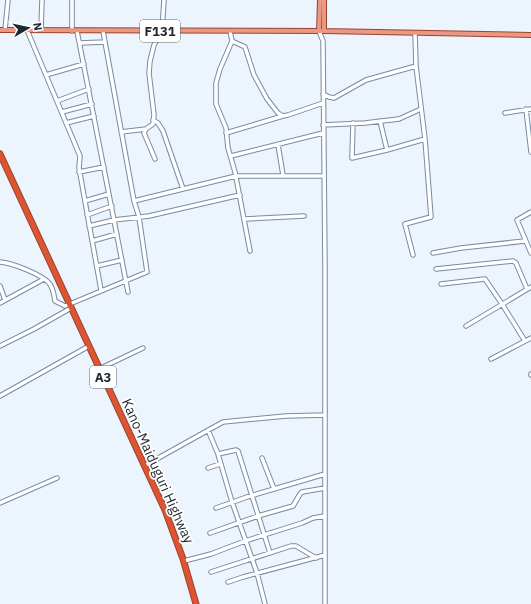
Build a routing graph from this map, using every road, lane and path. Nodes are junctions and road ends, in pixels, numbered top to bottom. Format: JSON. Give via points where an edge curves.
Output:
{"nodes":[{"id":1,"x":8,"y":0,"type":"edge"},
{"id":2,"x":42,"y":0,"type":"edge"},
{"id":3,"x":72,"y":0,"type":"edge"},
{"id":4,"x":164,"y":0,"type":"edge"},
{"id":5,"x":320,"y":0,"type":"edge"},
{"id":6,"x":324,"y":0,"type":"edge"},
{"id":7,"x":2,"y":30,"type":"edge"},
{"id":8,"x":27,"y":30,"type":"junction"},
{"id":9,"x":41,"y":30,"type":"junction"},
{"id":10,"x":72,"y":31,"type":"junction"},
{"id":11,"x":77,"y":31,"type":"junction"},
{"id":12,"x":103,"y":31,"type":"junction"},
{"id":13,"x":162,"y":31,"type":"junction"},
{"id":14,"x":230,"y":31,"type":"junction"},
{"id":15,"x":322,"y":31,"type":"junction"},
{"id":16,"x":415,"y":33,"type":"junction"},
{"id":17,"x":531,"y":35,"type":"edge"},
{"id":18,"x":232,"y":41,"type":"junction"},
{"id":19,"x":105,"y":42,"type":"junction"},
{"id":20,"x":80,"y":43,"type":"junction"},
{"id":21,"x":84,"y":64,"type":"junction"},
{"id":22,"x":416,"y":66,"type":"junction"},
{"id":23,"x":46,"y":75,"type":"junction"},
{"id":24,"x":89,"y":89,"type":"junction"},
{"id":25,"x":323,"y":94,"type":"junction"},
{"id":26,"x":57,"y":101,"type":"junction"},
{"id":27,"x":323,"y":103,"type":"junction"},
{"id":28,"x":92,"y":104,"type":"junction"},
{"id":29,"x":421,"y":109,"type":"junction"},
{"id":30,"x":526,"y":109,"type":"junction"},
{"id":31,"x":531,"y":109,"type":"edge"},
{"id":32,"x":62,"y":112,"type":"junction"},
{"id":33,"x":505,"y":113,"type":"dead end"},
{"id":34,"x":94,"y":116,"type":"junction"},
{"id":35,"x":283,"y":116,"type":"junction"},
{"id":36,"x":153,"y":120,"type":"junction"},
{"id":37,"x":380,"y":121,"type":"junction"},
{"id":38,"x":66,"y":123,"type":"junction"},
{"id":39,"x":353,"y":123,"type":"junction"},
{"id":40,"x":323,"y":125,"type":"junction"},
{"id":41,"x":146,"y":129,"type":"junction"},
{"id":42,"x":121,"y":132,"type":"junction"},
{"id":43,"x":226,"y":133,"type":"junction"},
{"id":44,"x":323,"y":133,"type":"junction"},
{"id":45,"x":425,"y":139,"type":"junction"},
{"id":46,"x":278,"y":145,"type":"junction"},
{"id":47,"x":388,"y":150,"type":"junction"},
{"id":48,"x":531,"y":152,"type":"edge"},
{"id":49,"x":0,"y":155,"type":"edge"},
{"id":50,"x":231,"y":156,"type":"junction"},
{"id":51,"x":155,"y":159,"type":"dead end"},
{"id":52,"x":104,"y":167,"type":"junction"},
{"id":53,"x":79,"y":172,"type":"junction"},
{"id":54,"x":283,"y":175,"type":"junction"},
{"id":55,"x":236,"y":176,"type":"junction"},
{"id":56,"x":324,"y":176,"type":"junction"},
{"id":57,"x":183,"y":189,"type":"junction"},
{"id":58,"x":109,"y":194,"type":"junction"},
{"id":59,"x":240,"y":195,"type":"junction"},
{"id":60,"x":85,"y":201,"type":"junction"},
{"id":61,"x":134,"y":201,"type":"junction"},
{"id":62,"x":112,"y":206,"type":"junction"},
{"id":63,"x":531,"y":212,"type":"edge"},
{"id":64,"x":87,"y":215,"type":"junction"},
{"id":65,"x":304,"y":216,"type":"dead end"},
{"id":66,"x":139,"y":217,"type":"junction"},
{"id":67,"x":244,"y":219,"type":"junction"},
{"id":68,"x":114,"y":220,"type":"junction"},
{"id":69,"x":89,"y":226,"type":"junction"},
{"id":70,"x":117,"y":234,"type":"junction"},
{"id":71,"x":92,"y":241,"type":"junction"},
{"id":72,"x":525,"y":241,"type":"junction"},
{"id":73,"x":250,"y":251,"type":"dead end"},
{"id":74,"x":433,"y":253,"type":"dead end"},
{"id":75,"x":531,"y":253,"type":"edge"},
{"id":76,"x":413,"y":255,"type":"dead end"},
{"id":77,"x":122,"y":260,"type":"junction"},
{"id":78,"x":0,"y":262,"type":"edge"},
{"id":79,"x":96,"y":266,"type":"junction"},
{"id":80,"x":436,"y":269,"type":"dead end"},
{"id":81,"x":44,"y":279,"type":"junction"},
{"id":82,"x":126,"y":280,"type":"junction"},
{"id":83,"x":441,"y":284,"type":"dead end"},
{"id":84,"x":0,"y":286,"type":"edge"},
{"id":85,"x":529,"y":288,"type":"edge"},
{"id":86,"x":101,"y":290,"type":"junction"},
{"id":87,"x":128,"y":292,"type":"dead end"},
{"id":88,"x":5,"y":300,"type":"junction"},
{"id":89,"x":0,"y":303,"type":"edge"},
{"id":90,"x":502,"y":304,"type":"junction"},
{"id":91,"x":70,"y":306,"type":"junction"},
{"id":92,"x":466,"y":326,"type":"dead end"},
{"id":93,"x":531,"y":338,"type":"edge"},
{"id":94,"x":525,"y":341,"type":"junction"},
{"id":95,"x":0,"y":346,"type":"edge"},
{"id":96,"x":89,"y":346,"type":"junction"},
{"id":97,"x":143,"y":348,"type":"dead end"},
{"id":98,"x":491,"y":360,"type":"dead end"},
{"id":99,"x":99,"y":369,"type":"junction"},
{"id":100,"x":0,"y":396,"type":"edge"},
{"id":101,"x":325,"y":415,"type":"junction"},
{"id":102,"x":208,"y":430,"type":"junction"},
{"id":103,"x":218,"y":454,"type":"junction"},
{"id":104,"x":262,"y":458,"type":"dead end"},
{"id":105,"x":220,"y":464,"type":"junction"},
{"id":106,"x":144,"y":466,"type":"junction"},
{"id":107,"x":208,"y":468,"type":"dead end"},
{"id":108,"x":325,"y":474,"type":"junction"},
{"id":109,"x":57,"y":478,"type":"dead end"},
{"id":110,"x":325,"y":488,"type":"junction"},
{"id":111,"x":274,"y":489,"type":"junction"},
{"id":112,"x":252,"y":496,"type":"junction"},
{"id":113,"x":232,"y":502,"type":"junction"},
{"id":114,"x":0,"y":503,"type":"edge"},
{"id":115,"x":216,"y":508,"type":"dead end"},
{"id":116,"x":258,"y":516,"type":"junction"},
{"id":117,"x":325,"y":516,"type":"junction"},
{"id":118,"x":239,"y":522,"type":"junction"},
{"id":119,"x":210,"y":533,"type":"dead end"},
{"id":120,"x":265,"y":535,"type":"junction"},
{"id":121,"x":246,"y":540,"type":"junction"},
{"id":122,"x":270,"y":553,"type":"junction"},
{"id":123,"x":325,"y":555,"type":"junction"},
{"id":124,"x":316,"y":558,"type":"junction"},
{"id":125,"x":252,"y":559,"type":"junction"},
{"id":126,"x":184,"y":562,"type":"junction"},
{"id":127,"x":211,"y":572,"type":"dead end"},
{"id":128,"x":257,"y":573,"type":"junction"},
{"id":129,"x":228,"y":582,"type":"dead end"},
{"id":130,"x":196,"y":604,"type":"edge"},
{"id":131,"x":265,"y":604,"type":"edge"},
{"id":132,"x":325,"y":604,"type":"edge"}],
"edges":[{"from":1,"to":7,"type":"street"},
{"from":2,"to":9,"type":"street"},
{"from":3,"to":10,"type":"street"},
{"from":4,"to":13,"type":"street"},
{"from":5,"to":15,"type":"main road"},
{"from":6,"to":15,"type":"main road"},
{"from":7,"to":8,"type":"main road","number":"F131"},
{"from":8,"to":9,"type":"main road","number":"F131"},
{"from":8,"to":23,"type":"street"},
{"from":9,"to":10,"type":"main road","number":"F131"},
{"from":10,"to":11,"type":"main road","number":"F131"},
{"from":11,"to":12,"type":"main road","number":"F131"},
{"from":11,"to":20,"type":"street"},
{"from":12,"to":13,"type":"main road","number":"F131"},
{"from":12,"to":19,"type":"street"},
{"from":13,"to":14,"type":"main road","number":"F131"},
{"from":13,"to":36,"type":"street","via":[[154,45],[150,61]]},
{"from":14,"to":15,"type":"main road","number":"F131"},
{"from":14,"to":18,"type":"street"},
{"from":15,"to":16,"type":"main road"},
{"from":15,"to":25,"type":"street"},
{"from":16,"to":17,"type":"main road"},
{"from":16,"to":22,"type":"street"},
{"from":18,"to":35,"type":"street","via":[[245,47],[254,75],[267,99]]},
{"from":18,"to":43,"type":"street","via":[[220,69],[215,92],[216,104]]},
{"from":19,"to":20,"type":"street"},
{"from":19,"to":42,"type":"street"},
{"from":20,"to":21,"type":"street"},
{"from":21,"to":23,"type":"street"},
{"from":21,"to":24,"type":"street"},
{"from":22,"to":25,"type":"street","via":[[366,80],[334,98]]},
{"from":22,"to":29,"type":"street"},
{"from":23,"to":26,"type":"street"},
{"from":24,"to":26,"type":"street"},
{"from":24,"to":28,"type":"street"},
{"from":25,"to":27,"type":"street"},
{"from":26,"to":32,"type":"street"},
{"from":27,"to":35,"type":"street"},
{"from":27,"to":40,"type":"street"},
{"from":28,"to":32,"type":"street"},
{"from":28,"to":34,"type":"street"},
{"from":29,"to":37,"type":"street","via":[[398,119]]},
{"from":29,"to":45,"type":"street"},
{"from":30,"to":31,"type":"street"},
{"from":30,"to":33,"type":"street"},
{"from":30,"to":48,"type":"street"},
{"from":32,"to":38,"type":"street"},
{"from":34,"to":38,"type":"street"},
{"from":34,"to":52,"type":"street"},
{"from":35,"to":43,"type":"street"},
{"from":36,"to":41,"type":"street","via":[[153,124]]},
{"from":36,"to":57,"type":"street","via":[[164,131]]},
{"from":37,"to":39,"type":"street"},
{"from":37,"to":47,"type":"street"},
{"from":38,"to":53,"type":"street","via":[[80,156]]},
{"from":39,"to":40,"type":"street"},
{"from":39,"to":47,"type":"street","via":[[352,158]]},
{"from":40,"to":44,"type":"street"},
{"from":41,"to":42,"type":"street"},
{"from":41,"to":51,"type":"street","via":[[144,133]]},
{"from":42,"to":61,"type":"street"},
{"from":43,"to":50,"type":"street"},
{"from":44,"to":46,"type":"street"},
{"from":44,"to":56,"type":"street"},
{"from":45,"to":47,"type":"street"},
{"from":45,"to":76,"type":"street","via":[[431,217],[405,224]]},
{"from":46,"to":50,"type":"street"},
{"from":46,"to":54,"type":"street"},
{"from":49,"to":91,"type":"highway","name":"Kano-Maiduguri Highway","number":"A3"},
{"from":50,"to":55,"type":"street"},
{"from":52,"to":53,"type":"street"},
{"from":52,"to":58,"type":"street"},
{"from":53,"to":60,"type":"street"},
{"from":54,"to":55,"type":"street"},
{"from":54,"to":56,"type":"street"},
{"from":55,"to":57,"type":"street"},
{"from":55,"to":59,"type":"street"},
{"from":56,"to":101,"type":"street"},
{"from":57,"to":61,"type":"street"},
{"from":58,"to":60,"type":"street"},
{"from":58,"to":62,"type":"street"},
{"from":59,"to":66,"type":"street"},
{"from":59,"to":67,"type":"street"},
{"from":60,"to":64,"type":"street"},
{"from":61,"to":66,"type":"street"},
{"from":62,"to":64,"type":"street"},
{"from":62,"to":68,"type":"street"},
{"from":63,"to":72,"type":"street","via":[[517,220]]},
{"from":64,"to":69,"type":"street"},
{"from":65,"to":67,"type":"street"},
{"from":66,"to":68,"type":"street"},
{"from":66,"to":82,"type":"street","via":[[147,272]]},
{"from":67,"to":73,"type":"street"},
{"from":68,"to":69,"type":"street"},
{"from":68,"to":70,"type":"street"},
{"from":69,"to":71,"type":"street"},
{"from":70,"to":71,"type":"street"},
{"from":70,"to":77,"type":"street"},
{"from":71,"to":79,"type":"street"},
{"from":72,"to":74,"type":"street"},
{"from":72,"to":75,"type":"street"},
{"from":77,"to":79,"type":"street"},
{"from":77,"to":82,"type":"street"},
{"from":78,"to":81,"type":"street"},
{"from":79,"to":86,"type":"street"},
{"from":80,"to":85,"type":"street","via":[[513,261]]},
{"from":81,"to":88,"type":"street"},
{"from":81,"to":91,"type":"street","via":[[52,286],[56,302]]},
{"from":82,"to":86,"type":"street"},
{"from":82,"to":87,"type":"street"},
{"from":83,"to":90,"type":"street","via":[[485,280]]},
{"from":84,"to":88,"type":"street"},
{"from":85,"to":90,"type":"street"},
{"from":86,"to":91,"type":"street"},
{"from":88,"to":89,"type":"street"},
{"from":90,"to":92,"type":"street"},
{"from":90,"to":94,"type":"street"},
{"from":91,"to":95,"type":"street","via":[[34,329]]},
{"from":91,"to":96,"type":"highway","name":"Kano-Maiduguri Highway","number":"A3"},
{"from":93,"to":94,"type":"street"},
{"from":94,"to":98,"type":"street"},
{"from":96,"to":99,"type":"highway","name":"Kano-Maiduguri Highway","number":"A3"},
{"from":96,"to":100,"type":"street"},
{"from":97,"to":99,"type":"street"},
{"from":99,"to":106,"type":"highway","name":"Kano-Maiduguri Highway","number":"A3"},
{"from":101,"to":102,"type":"street","via":[[223,422]]},
{"from":101,"to":108,"type":"street"},
{"from":102,"to":103,"type":"street"},
{"from":102,"to":106,"type":"street"},
{"from":103,"to":105,"type":"street"},
{"from":103,"to":112,"type":"street","via":[[238,451]]},
{"from":104,"to":111,"type":"street"},
{"from":105,"to":107,"type":"street"},
{"from":105,"to":113,"type":"street"},
{"from":106,"to":126,"type":"highway","name":"Kano-Maiduguri Highway","number":"A3"},
{"from":108,"to":110,"type":"street"},
{"from":108,"to":111,"type":"street"},
{"from":109,"to":114,"type":"street"},
{"from":110,"to":116,"type":"street","via":[[302,492],[293,506]]},
{"from":110,"to":117,"type":"street"},
{"from":111,"to":112,"type":"street"},
{"from":112,"to":113,"type":"street"},
{"from":112,"to":116,"type":"street"},
{"from":113,"to":115,"type":"street"},
{"from":113,"to":118,"type":"street"},
{"from":116,"to":118,"type":"street"},
{"from":116,"to":120,"type":"street"},
{"from":117,"to":120,"type":"street"},
{"from":117,"to":123,"type":"street"},
{"from":118,"to":119,"type":"street"},
{"from":118,"to":121,"type":"street"},
{"from":120,"to":121,"type":"street"},
{"from":120,"to":122,"type":"street"},
{"from":121,"to":125,"type":"street"},
{"from":121,"to":126,"type":"street"},
{"from":122,"to":124,"type":"street","via":[[294,546]]},
{"from":122,"to":125,"type":"street"},
{"from":123,"to":124,"type":"street"},
{"from":123,"to":132,"type":"street"},
{"from":124,"to":128,"type":"street"},
{"from":125,"to":127,"type":"street"},
{"from":125,"to":128,"type":"street"},
{"from":126,"to":130,"type":"highway","name":"Kano-Maiduguri Highway","number":"A3"},
{"from":128,"to":129,"type":"street"},
{"from":128,"to":131,"type":"street"}]}
